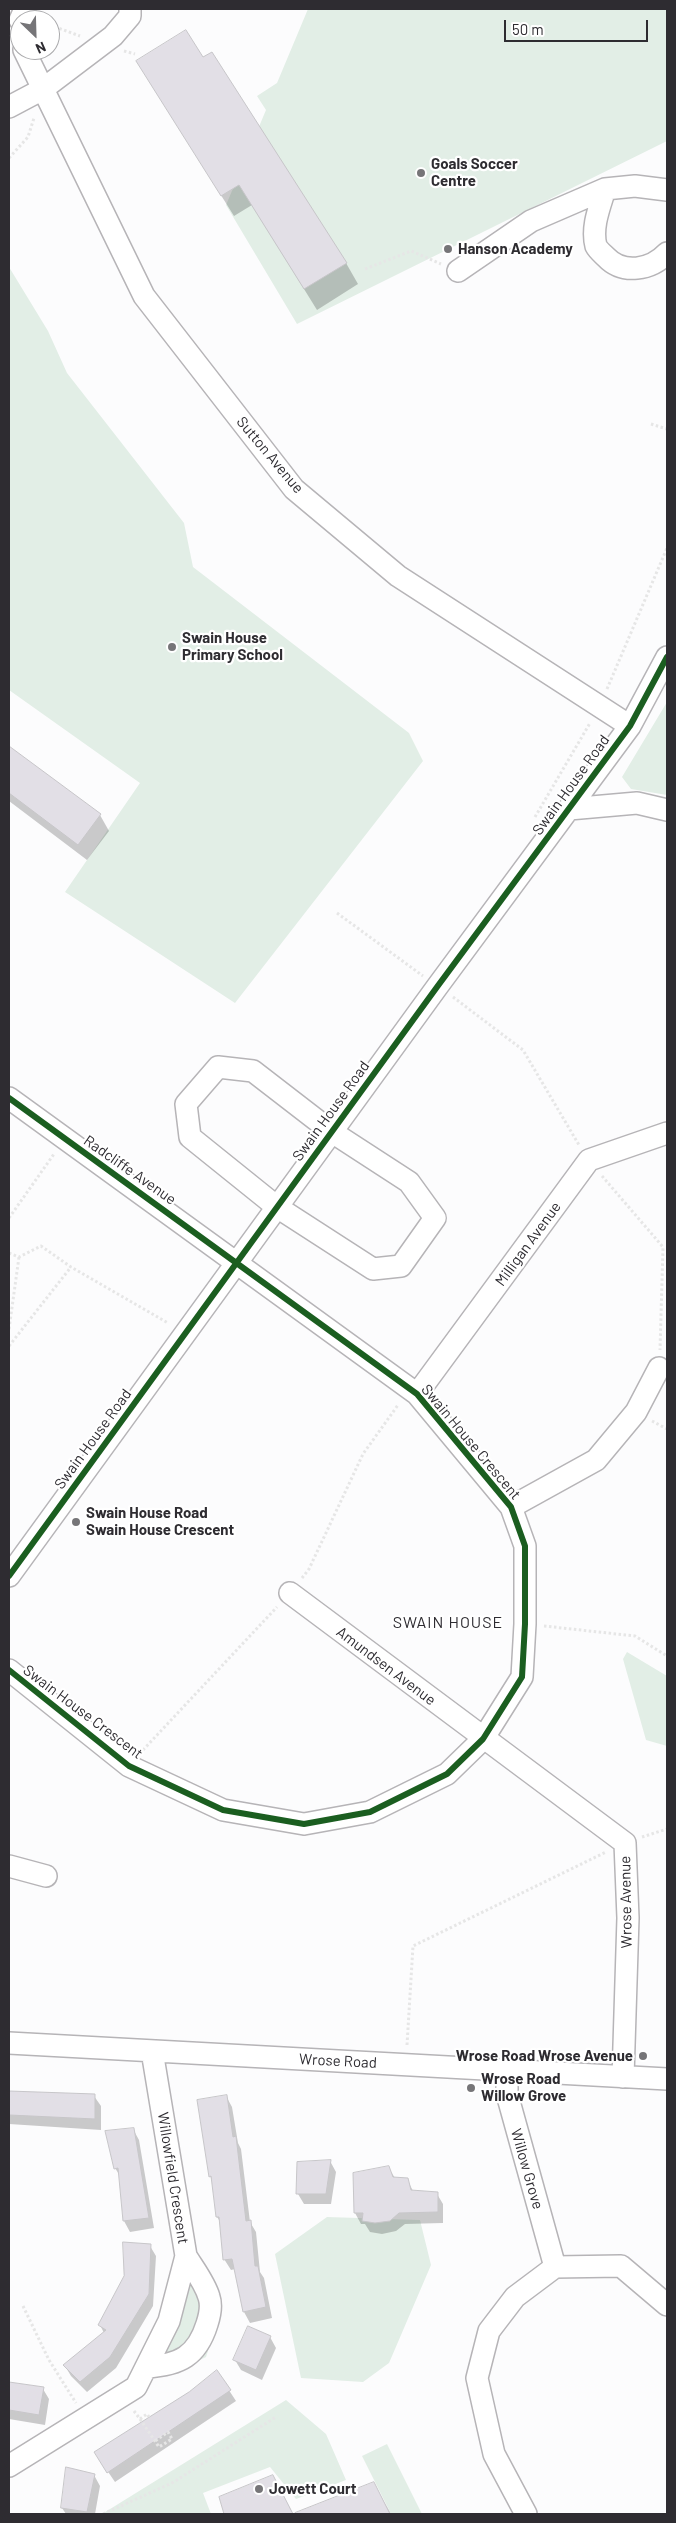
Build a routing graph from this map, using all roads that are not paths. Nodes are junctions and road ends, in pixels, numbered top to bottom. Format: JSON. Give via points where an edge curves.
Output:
{"nodes":[{"id":1,"x":130,"y":9,"type":"edge"},
{"id":2,"x":29,"y":60,"type":"edge"},
{"id":3,"x":44,"y":89,"type":"junction"},
{"id":4,"x":9,"y":107,"type":"edge"},
{"id":5,"x":605,"y":189,"type":"junction"},
{"id":6,"x":667,"y":190,"type":"edge"},
{"id":7,"x":667,"y":253,"type":"edge"},
{"id":8,"x":458,"y":271,"type":"road end"},
{"id":9,"x":667,"y":658,"type":"edge"},
{"id":10,"x":630,"y":726,"type":"junction"},
{"id":11,"x":569,"y":809,"type":"junction"},
{"id":12,"x":667,"y":810,"type":"edge"},
{"id":13,"x":9,"y":1098,"type":"edge"},
{"id":14,"x":332,"y":1132,"type":"junction"},
{"id":15,"x":667,"y":1133,"type":"edge"},
{"id":16,"x":277,"y":1207,"type":"junction"},
{"id":17,"x":237,"y":1262,"type":"junction"},
{"id":18,"x":659,"y":1368,"type":"dead end"},
{"id":19,"x":417,"y":1394,"type":"junction"},
{"id":20,"x":512,"y":1507,"type":"junction"},
{"id":21,"x":9,"y":1576,"type":"edge"},
{"id":22,"x":290,"y":1593,"type":"dead end"},
{"id":23,"x":9,"y":1670,"type":"edge"},
{"id":24,"x":483,"y":1739,"type":"junction"},
{"id":25,"x":9,"y":1866,"type":"edge"},
{"id":26,"x":46,"y":1876,"type":"dead end"},
{"id":27,"x":9,"y":2044,"type":"edge"},
{"id":28,"x":152,"y":2051,"type":"junction"},
{"id":29,"x":507,"y":2070,"type":"junction"},
{"id":30,"x":623,"y":2077,"type":"junction"},
{"id":31,"x":667,"y":2079,"type":"edge"},
{"id":32,"x":186,"y":2256,"type":"junction"},
{"id":33,"x":555,"y":2267,"type":"junction"},
{"id":34,"x":667,"y":2305,"type":"edge"},
{"id":35,"x":146,"y":2366,"type":"junction"},
{"id":36,"x":9,"y":2466,"type":"edge"},
{"id":37,"x":526,"y":2514,"type":"edge"}],
"edges":[{"from":1,"to":3,"type":"street","via":[[130,16],[113,36]]},
{"from":2,"to":3,"type":"street","name":"Sutton Avenue"},
{"from":3,"to":4,"type":"street"},
{"from":3,"to":10,"type":"street","name":"Sutton Avenue","via":[[144,296],[294,489],[398,576]]},
{"from":5,"to":6,"type":"street","via":[[635,186]]},
{"from":5,"to":7,"type":"street","via":[[595,227],[596,247],[612,264],[636,270],[661,260]]},
{"from":5,"to":8,"type":"street","via":[[531,221]]},
{"from":9,"to":10,"type":"street","name":"Swain House Road"},
{"from":10,"to":11,"type":"street","name":"Swain House Road"},
{"from":11,"to":12,"type":"street","via":[[637,803]]},
{"from":11,"to":14,"type":"street","name":"Swain House Road"},
{"from":13,"to":17,"type":"street","name":"Radcliffe Avenue"},
{"from":14,"to":16,"type":"street","name":"Swain House Road"},
{"from":14,"to":16,"type":"street","via":[[253,1071],[218,1067],[186,1104],[190,1137]]},
{"from":14,"to":16,"type":"street","via":[[409,1182],[435,1218],[401,1266],[373,1269]]},
{"from":15,"to":19,"type":"street","name":"Milligan Avenue","via":[[589,1160]]},
{"from":16,"to":17,"type":"street","name":"Swain House Road"},
{"from":17,"to":19,"type":"street","name":"Swain House Crescent"},
{"from":17,"to":21,"type":"street","name":"Swain House Road"},
{"from":18,"to":20,"type":"street","via":[[636,1412],[596,1460]]},
{"from":19,"to":20,"type":"street","name":"Swain House Crescent"},
{"from":20,"to":24,"type":"street","name":"Swain House Crescent","via":[[524,1546],[522,1677]]},
{"from":22,"to":24,"type":"street","name":"Amundsen Avenue"},
{"from":23,"to":24,"type":"street","name":"Swain House Crescent","via":[[129,1766],[223,1810],[304,1824],[370,1812],[447,1774]]},
{"from":24,"to":30,"type":"street","name":"Wrose Avenue","via":[[625,1843],[628,1918]]},
{"from":25,"to":26,"type":"street"},
{"from":27,"to":28,"type":"street","name":"Wrose Road"},
{"from":28,"to":29,"type":"street","name":"Wrose Road"},
{"from":28,"to":32,"type":"street","name":"Willowfield Crescent"},
{"from":29,"to":30,"type":"street","name":"Wrose Road"},
{"from":29,"to":33,"type":"street","name":"Willow Grove","via":[[506,2094]]},
{"from":30,"to":31,"type":"street","name":"Wrose Road"},
{"from":32,"to":35,"type":"street","name":"Willowfield Crescent","via":[[169,2321]]},
{"from":32,"to":35,"type":"street","via":[[209,2297],[211,2310],[203,2335],[198,2347],[187,2356],[161,2366]]},
{"from":33,"to":34,"type":"street","via":[[620,2266]]},
{"from":33,"to":37,"type":"street","via":[[515,2297],[489,2331],[477,2378],[494,2454]]},
{"from":35,"to":36,"type":"street","name":"Willowfield Crescent","via":[[136,2387]]}]}
